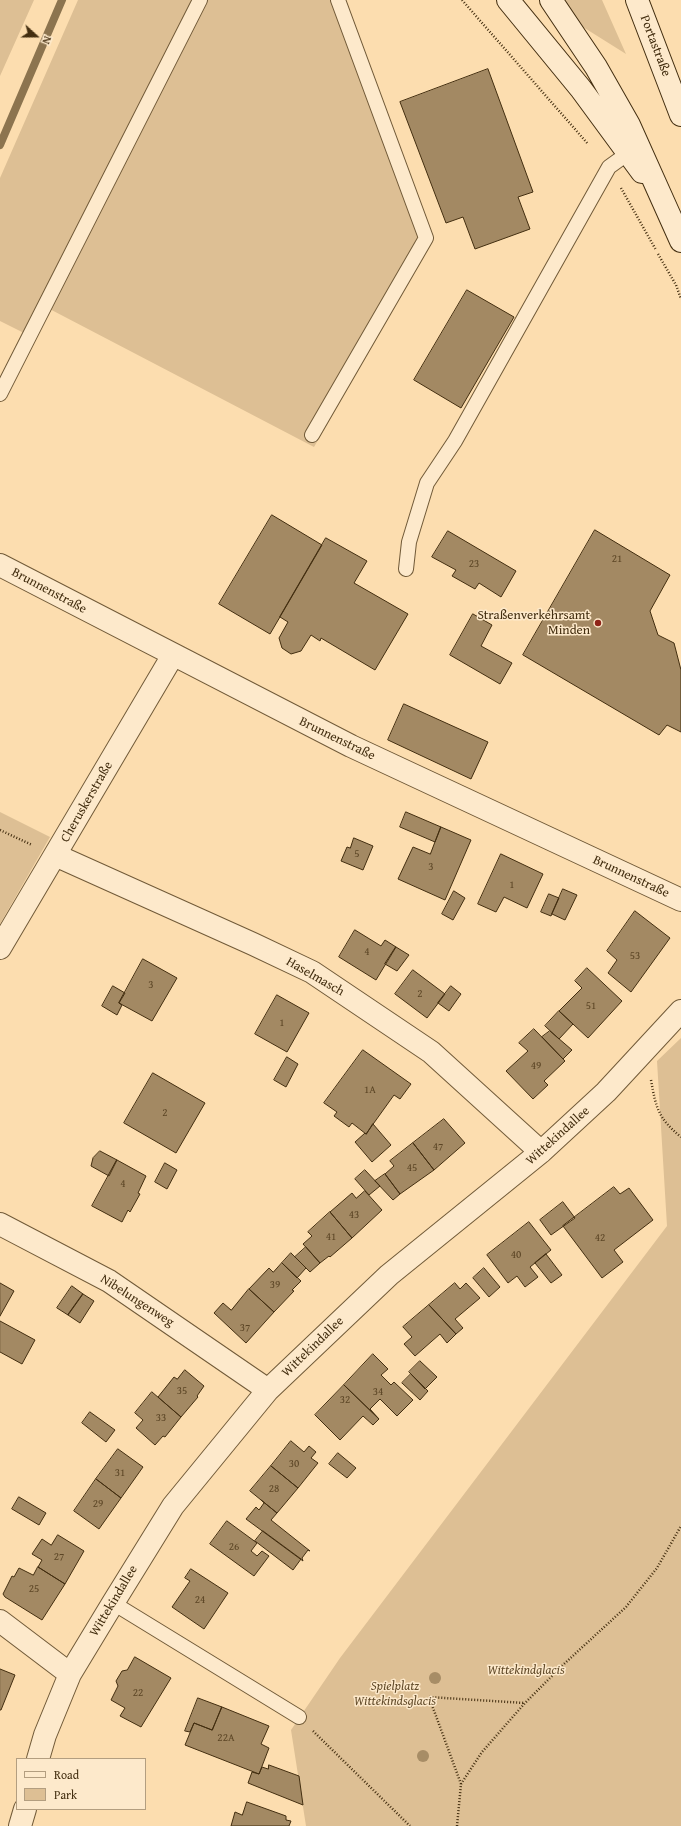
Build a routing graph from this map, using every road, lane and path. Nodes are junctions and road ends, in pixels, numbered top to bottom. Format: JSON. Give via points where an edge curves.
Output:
{"nodes":[{"id":1,"x":200,"y":0,"type":"edge"},
{"id":2,"x":338,"y":0,"type":"edge"},
{"id":3,"x":462,"y":0,"type":"edge"},
{"id":4,"x":508,"y":0,"type":"edge"},
{"id":5,"x":551,"y":0,"type":"edge"},
{"id":6,"x":637,"y":0,"type":"edge"},
{"id":7,"x":681,"y":115,"type":"edge"},
{"id":8,"x":627,"y":154,"type":"junction"},
{"id":9,"x":609,"y":167,"type":"junction"},
{"id":10,"x":661,"y":194,"type":"junction"},
{"id":11,"x":681,"y":241,"type":"edge"},
{"id":12,"x":681,"y":299,"type":"edge"},
{"id":13,"x":0,"y":394,"type":"edge"},
{"id":14,"x":312,"y":435,"type":"dead end"},
{"id":15,"x":0,"y":565,"type":"edge"},
{"id":16,"x":406,"y":570,"type":"dead end"},
{"id":17,"x":173,"y":655,"type":"junction"},
{"id":18,"x":0,"y":830,"type":"edge"},
{"id":19,"x":55,"y":855,"type":"junction"},
{"id":20,"x":681,"y":900,"type":"edge"},
{"id":21,"x":0,"y":948,"type":"edge"},
{"id":22,"x":681,"y":1011,"type":"edge"},
{"id":23,"x":643,"y":1053,"type":"junction"},
{"id":24,"x":681,"y":1137,"type":"edge"},
{"id":25,"x":541,"y":1152,"type":"junction"},
{"id":26,"x":0,"y":1224,"type":"edge"},
{"id":27,"x":268,"y":1390,"type":"junction"},
{"id":28,"x":681,"y":1526,"type":"edge"},
{"id":29,"x":112,"y":1602,"type":"junction"},
{"id":30,"x":0,"y":1621,"type":"edge"},
{"id":31,"x":70,"y":1674,"type":"junction"},
{"id":32,"x":525,"y":1703,"type":"junction"},
{"id":33,"x":299,"y":1717,"type":"joint"},
{"id":34,"x":38,"y":1758,"type":"edge"},
{"id":35,"x":461,"y":1784,"type":"junction"},
{"id":36,"x":25,"y":1810,"type":"edge"},
{"id":37,"x":20,"y":1826,"type":"edge"},
{"id":38,"x":410,"y":1826,"type":"edge"},
{"id":39,"x":457,"y":1826,"type":"edge"}],
"edges":[{"from":1,"to":13,"type":"lane"},
{"from":2,"to":14,"type":"lane","via":[[426,238]]},
{"from":3,"to":9,"type":"path"},
{"from":4,"to":8,"type":"street","via":[[580,89]]},
{"from":5,"to":10,"type":"street","via":[[596,67],[622,112]]},
{"from":6,"to":7,"type":"street","name":"Portastraße"},
{"from":8,"to":9,"type":"lane"},
{"from":8,"to":10,"type":"street"},
{"from":9,"to":12,"type":"path","via":[[676,285]]},
{"from":9,"to":16,"type":"lane","via":[[455,441],[427,483],[408,542]]},
{"from":10,"to":11,"type":"street"},
{"from":15,"to":17,"type":"street","name":"Brunnenstraße"},
{"from":17,"to":19,"type":"street","name":"Cheruskerstraße"},
{"from":17,"to":20,"type":"street","name":"Brunnenstraße","via":[[351,746]]},
{"from":18,"to":19,"type":"path"},
{"from":19,"to":21,"type":"street","name":"Cheruskerstraße"},
{"from":19,"to":25,"type":"street","name":"Haselmasch","via":[[312,972],[431,1052]]},
{"from":22,"to":23,"type":"street","name":"Wittekindallee"},
{"from":23,"to":24,"type":"path","via":[[656,1109],[671,1129]]},
{"from":23,"to":25,"type":"street","name":"Wittekindallee","via":[[606,1092]]},
{"from":25,"to":27,"type":"street","name":"Wittekindallee","via":[[389,1275]]},
{"from":26,"to":27,"type":"street","name":"Nibelungenweg","via":[[109,1281]]},
{"from":27,"to":29,"type":"street","name":"Wittekindallee","via":[[173,1506]]},
{"from":28,"to":32,"type":"path","via":[[658,1568],[626,1607]]},
{"from":29,"to":31,"type":"street","name":"Wittekindallee"},
{"from":29,"to":33,"type":"lane"},
{"from":30,"to":31,"type":"street"},
{"from":31,"to":34,"type":"street","name":"Wittekindallee"},
{"from":32,"to":35,"type":"path","via":[[482,1752]]},
{"from":32,"to":35,"type":"path","via":[[429,1697]]},
{"from":33,"to":38,"type":"path"},
{"from":35,"to":39,"type":"path"},
{"from":36,"to":37,"type":"street"}]}
